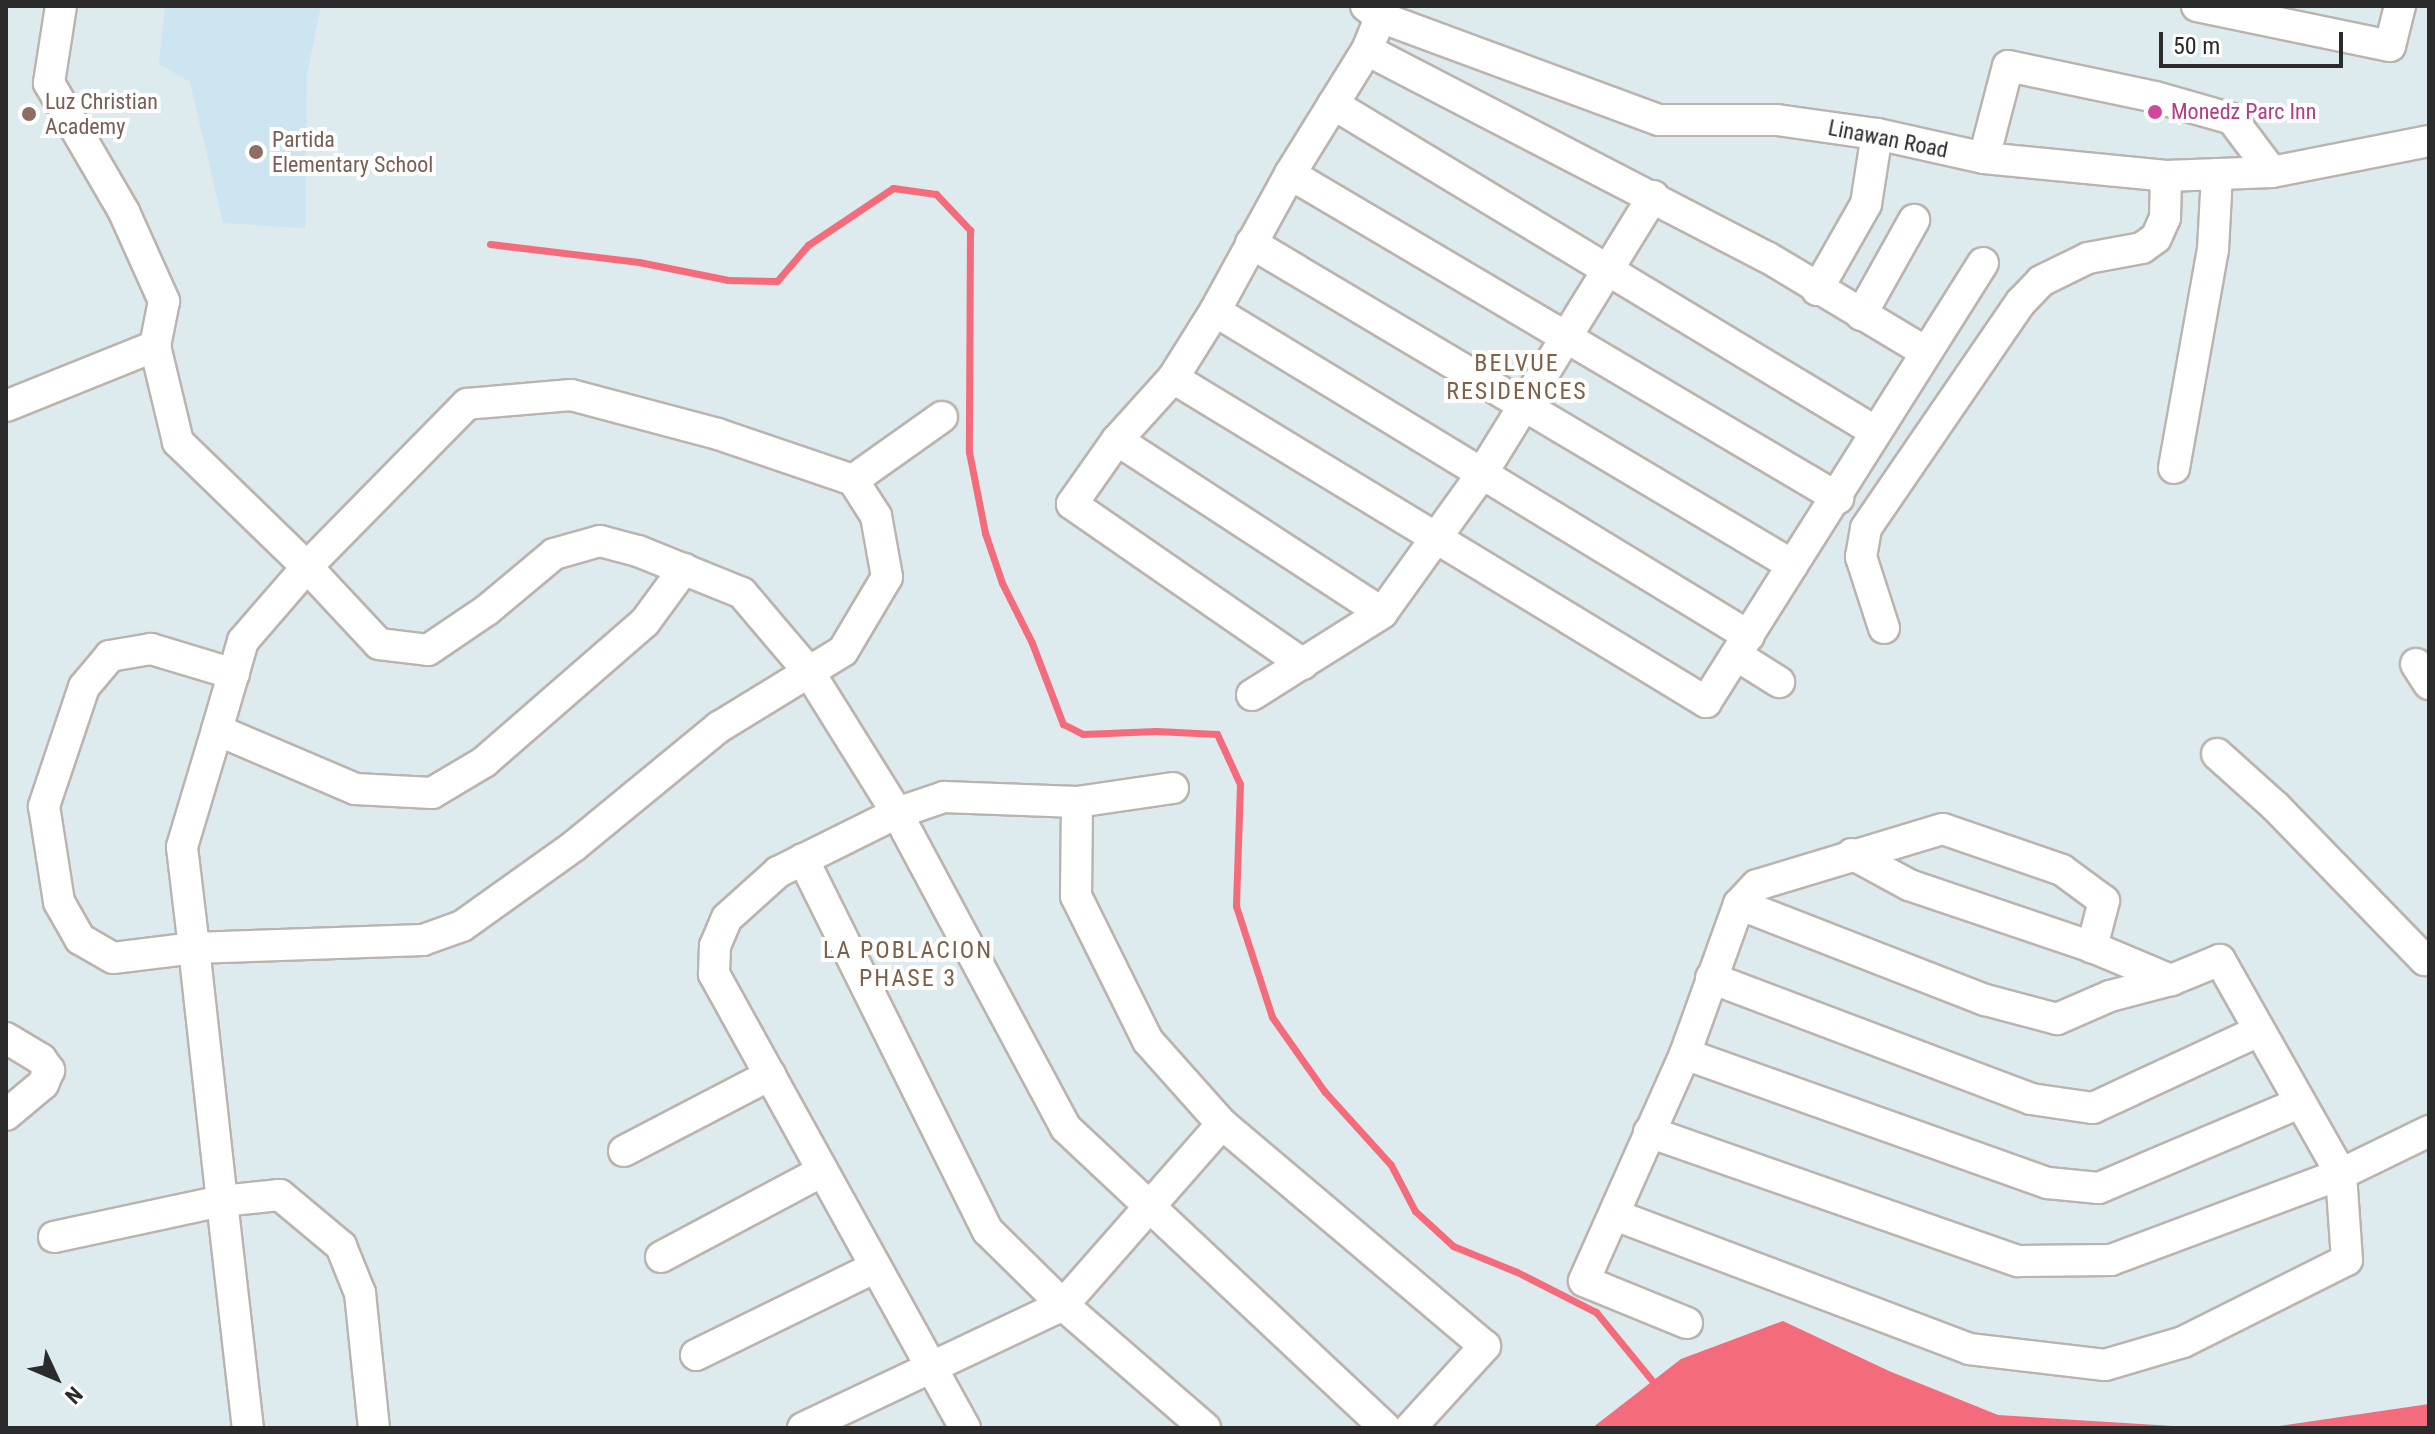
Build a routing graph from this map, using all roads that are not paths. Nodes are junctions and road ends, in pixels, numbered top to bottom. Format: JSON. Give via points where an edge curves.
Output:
{"nodes":[{"id":1,"x":61,"y":6,"type":"edge"},
{"id":2,"x":2197,"y":6,"type":"edge"},
{"id":3,"x":2400,"y":6,"type":"edge"},
{"id":4,"x":1373,"y":12,"type":"edge"},
{"id":5,"x":1367,"y":50,"type":"junction"},
{"id":6,"x":1333,"y":104,"type":"junction"},
{"id":7,"x":1877,"y":134,"type":"junction"},
{"id":8,"x":2429,"y":141,"type":"edge"},
{"id":9,"x":1984,"y":158,"type":"junction"},
{"id":10,"x":2272,"y":172,"type":"junction"},
{"id":11,"x":1290,"y":174,"type":"junction"},
{"id":12,"x":2217,"y":174,"type":"junction"},
{"id":13,"x":2166,"y":176,"type":"junction"},
{"id":14,"x":1653,"y":196,"type":"junction"},
{"id":15,"x":1914,"y":220,"type":"dead end"},
{"id":16,"x":1251,"y":243,"type":"junction"},
{"id":17,"x":1983,"y":263,"type":"dead end"},
{"id":18,"x":1610,"y":269,"type":"junction"},
{"id":19,"x":1817,"y":290,"type":"junction"},
{"id":20,"x":1215,"y":311,"type":"junction"},
{"id":21,"x":1861,"y":315,"type":"junction"},
{"id":22,"x":1567,"y":338,"type":"junction"},
{"id":23,"x":155,"y":346,"type":"junction"},
{"id":24,"x":1926,"y":352,"type":"junction"},
{"id":25,"x":1173,"y":378,"type":"junction"},
{"id":26,"x":1526,"y":405,"type":"junction"},
{"id":27,"x":6,"y":406,"type":"edge"},
{"id":28,"x":942,"y":417,"type":"dead end"},
{"id":29,"x":1876,"y":432,"type":"junction"},
{"id":30,"x":1117,"y":440,"type":"junction"},
{"id":31,"x":2174,"y":468,"type":"dead end"},
{"id":32,"x":1481,"y":475,"type":"junction"},
{"id":33,"x":853,"y":480,"type":"junction"},
{"id":34,"x":1838,"y":498,"type":"junction"},
{"id":35,"x":1437,"y":541,"type":"junction"},
{"id":36,"x":1792,"y":565,"type":"junction"},
{"id":37,"x":307,"y":567,"type":"junction"},
{"id":38,"x":684,"y":569,"type":"junction"},
{"id":39,"x":1382,"y":613,"type":"junction"},
{"id":40,"x":1884,"y":628,"type":"dead end"},
{"id":41,"x":1742,"y":645,"type":"junction"},
{"id":42,"x":1303,"y":664,"type":"junction"},
{"id":43,"x":809,"y":672,"type":"junction"},
{"id":44,"x":234,"y":674,"type":"junction"},
{"id":45,"x":1779,"y":682,"type":"dead end"},
{"id":46,"x":1252,"y":695,"type":"dead end"},
{"id":47,"x":217,"y":730,"type":"junction"},
{"id":48,"x":2217,"y":754,"type":"dead end"},
{"id":49,"x":1173,"y":788,"type":"dead end"},
{"id":50,"x":1077,"y":802,"type":"junction"},
{"id":51,"x":897,"y":813,"type":"junction"},
{"id":52,"x":1852,"y":854,"type":"junction"},
{"id":53,"x":803,"y":859,"type":"junction"},
{"id":54,"x":1739,"y":904,"type":"junction"},
{"id":55,"x":2092,"y":947,"type":"junction"},
{"id":56,"x":194,"y":948,"type":"junction"},
{"id":57,"x":2429,"y":957,"type":"edge"},
{"id":58,"x":1711,"y":978,"type":"junction"},
{"id":59,"x":2171,"y":980,"type":"junction"},
{"id":60,"x":2259,"y":1031,"type":"junction"},
{"id":61,"x":6,"y":1038,"type":"edge"},
{"id":62,"x":1685,"y":1054,"type":"junction"},
{"id":63,"x":770,"y":1075,"type":"junction"},
{"id":64,"x":2299,"y":1103,"type":"junction"},
{"id":65,"x":6,"y":1115,"type":"edge"},
{"id":66,"x":1222,"y":1124,"type":"junction"},
{"id":67,"x":2429,"y":1131,"type":"edge"},
{"id":68,"x":1649,"y":1132,"type":"junction"},
{"id":69,"x":624,"y":1151,"type":"dead end"},
{"id":70,"x":823,"y":1171,"type":"junction"},
{"id":71,"x":2341,"y":1174,"type":"junction"},
{"id":72,"x":222,"y":1201,"type":"junction"},
{"id":73,"x":1147,"y":1207,"type":"junction"},
{"id":74,"x":1615,"y":1215,"type":"junction"},
{"id":75,"x":54,"y":1237,"type":"dead end"},
{"id":76,"x":661,"y":1257,"type":"dead end"},
{"id":77,"x":876,"y":1267,"type":"junction"},
{"id":78,"x":1063,"y":1305,"type":"junction"},
{"id":79,"x":1687,"y":1323,"type":"dead end"},
{"id":80,"x":696,"y":1355,"type":"dead end"},
{"id":81,"x":931,"y":1366,"type":"junction"},
{"id":82,"x":248,"y":1428,"type":"edge"},
{"id":83,"x":374,"y":1428,"type":"edge"},
{"id":84,"x":803,"y":1428,"type":"edge"},
{"id":85,"x":965,"y":1428,"type":"edge"},
{"id":86,"x":1205,"y":1428,"type":"edge"},
{"id":87,"x":1385,"y":1428,"type":"edge"},
{"id":88,"x":1410,"y":1428,"type":"edge"}],
"edges":[{"from":1,"to":23,"type":"street","via":[[49,83],[124,212],[164,301]]},
{"from":2,"to":3,"type":"street","via":[[2390,46]]},
{"from":4,"to":5,"type":"street"},
{"from":4,"to":7,"type":"street","name":"Linawan Road","via":[[1659,120],[1777,120]]},
{"from":5,"to":6,"type":"street"},
{"from":5,"to":14,"type":"street"},
{"from":6,"to":11,"type":"street"},
{"from":6,"to":18,"type":"street"},
{"from":7,"to":9,"type":"street","name":"Linawan Road"},
{"from":7,"to":19,"type":"street","via":[[1866,204]]},
{"from":8,"to":10,"type":"street","name":"Linawan Road"},
{"from":9,"to":10,"type":"street","via":[[2008,66],[2232,119]]},
{"from":9,"to":13,"type":"street","name":"Linawan Road"},
{"from":10,"to":12,"type":"street","name":"Linawan Road"},
{"from":11,"to":16,"type":"street"},
{"from":11,"to":22,"type":"street"},
{"from":12,"to":13,"type":"street","name":"Linawan Road"},
{"from":12,"to":31,"type":"street","via":[[2213,250]]},
{"from":13,"to":40,"type":"street","via":[[2165,218],[2156,238],[2142,248],[2088,258],[2041,281],[2021,302],[1866,528],[1861,557]]},
{"from":14,"to":18,"type":"street"},
{"from":14,"to":19,"type":"street"},
{"from":15,"to":21,"type":"street"},
{"from":16,"to":20,"type":"street"},
{"from":16,"to":26,"type":"street"},
{"from":17,"to":24,"type":"street"},
{"from":18,"to":22,"type":"street"},
{"from":18,"to":29,"type":"street"},
{"from":19,"to":21,"type":"street"},
{"from":20,"to":25,"type":"street"},
{"from":20,"to":32,"type":"street"},
{"from":21,"to":24,"type":"street"},
{"from":22,"to":26,"type":"street"},
{"from":22,"to":34,"type":"street"},
{"from":23,"to":27,"type":"street"},
{"from":23,"to":37,"type":"street","via":[[178,442]]},
{"from":24,"to":29,"type":"street"},
{"from":25,"to":30,"type":"street"},
{"from":25,"to":35,"type":"street"},
{"from":26,"to":32,"type":"street"},
{"from":26,"to":36,"type":"street"},
{"from":28,"to":33,"type":"street"},
{"from":29,"to":34,"type":"street"},
{"from":30,"to":39,"type":"street"},
{"from":30,"to":42,"type":"street","via":[[1072,504]]},
{"from":32,"to":35,"type":"street"},
{"from":32,"to":41,"type":"street"},
{"from":33,"to":37,"type":"street","via":[[718,434],[571,395],[467,404]]},
{"from":33,"to":43,"type":"street","via":[[876,516],[887,577],[843,651]]},
{"from":34,"to":36,"type":"street"},
{"from":35,"to":39,"type":"street"},
{"from":35,"to":41,"type":"street","via":[[1706,702]]},
{"from":36,"to":41,"type":"street"},
{"from":37,"to":38,"type":"street","via":[[379,644],[428,650],[554,554],[600,541]]},
{"from":37,"to":44,"type":"street","via":[[243,641]]},
{"from":38,"to":43,"type":"street","via":[[742,593]]},
{"from":38,"to":47,"type":"street","via":[[645,622],[484,762],[432,793],[355,789]]},
{"from":39,"to":42,"type":"street"},
{"from":41,"to":45,"type":"street"},
{"from":42,"to":46,"type":"street"},
{"from":43,"to":51,"type":"street"},
{"from":43,"to":56,"type":"street","via":[[719,727],[574,846],[462,926],[423,940]]},
{"from":44,"to":47,"type":"street"},
{"from":44,"to":56,"type":"street","via":[[151,649],[110,656],[84,687],[44,806],[59,902],[80,939],[113,958]]},
{"from":47,"to":56,"type":"street","via":[[182,847]]},
{"from":48,"to":57,"type":"street","via":[[2425,960]]},
{"from":49,"to":50,"type":"street"},
{"from":50,"to":51,"type":"street","via":[[944,797]]},
{"from":50,"to":66,"type":"street","via":[[1076,896],[1148,1041]]},
{"from":51,"to":53,"type":"street"},
{"from":51,"to":73,"type":"street","via":[[1066,1128]]},
{"from":52,"to":54,"type":"street","via":[[1757,885]]},
{"from":52,"to":55,"type":"street","via":[[1909,885]]},
{"from":52,"to":55,"type":"street","via":[[1943,829],[2062,870],[2104,901]]},
{"from":53,"to":63,"type":"street","via":[[778,872],[727,918],[715,946],[714,974]]},
{"from":53,"to":78,"type":"street","via":[[988,1231]]},
{"from":54,"to":58,"type":"street"},
{"from":54,"to":59,"type":"street","via":[[1985,1000],[2057,1019],[2110,996]]},
{"from":55,"to":59,"type":"street"},
{"from":56,"to":72,"type":"street"},
{"from":58,"to":60,"type":"street","via":[[2031,1099],[2093,1108]]},
{"from":58,"to":62,"type":"street"},
{"from":59,"to":60,"type":"street","via":[[2220,960]]},
{"from":60,"to":64,"type":"street"},
{"from":61,"to":65,"type":"street","via":[[41,1059],[49,1070],[34,1093]]},
{"from":62,"to":64,"type":"street","via":[[2048,1183],[2099,1188]]},
{"from":62,"to":68,"type":"street"},
{"from":63,"to":69,"type":"street"},
{"from":63,"to":70,"type":"street"},
{"from":64,"to":71,"type":"street"},
{"from":66,"to":73,"type":"street"},
{"from":66,"to":88,"type":"street","via":[[1485,1346]]},
{"from":67,"to":71,"type":"street"},
{"from":68,"to":71,"type":"street","via":[[2018,1261],[2111,1260]]},
{"from":68,"to":74,"type":"street"},
{"from":70,"to":76,"type":"street"},
{"from":70,"to":77,"type":"street"},
{"from":71,"to":74,"type":"street","via":[[2347,1260],[2183,1342],[2105,1365],[1969,1349]]},
{"from":72,"to":75,"type":"street"},
{"from":72,"to":82,"type":"street"},
{"from":72,"to":83,"type":"street","via":[[280,1195],[341,1246],[360,1293]]},
{"from":73,"to":78,"type":"street"},
{"from":73,"to":87,"type":"street"},
{"from":74,"to":79,"type":"street","via":[[1584,1281]]},
{"from":77,"to":80,"type":"street"},
{"from":77,"to":81,"type":"street"},
{"from":78,"to":81,"type":"street"},
{"from":78,"to":86,"type":"street"},
{"from":81,"to":84,"type":"street"},
{"from":81,"to":85,"type":"street"}]}
